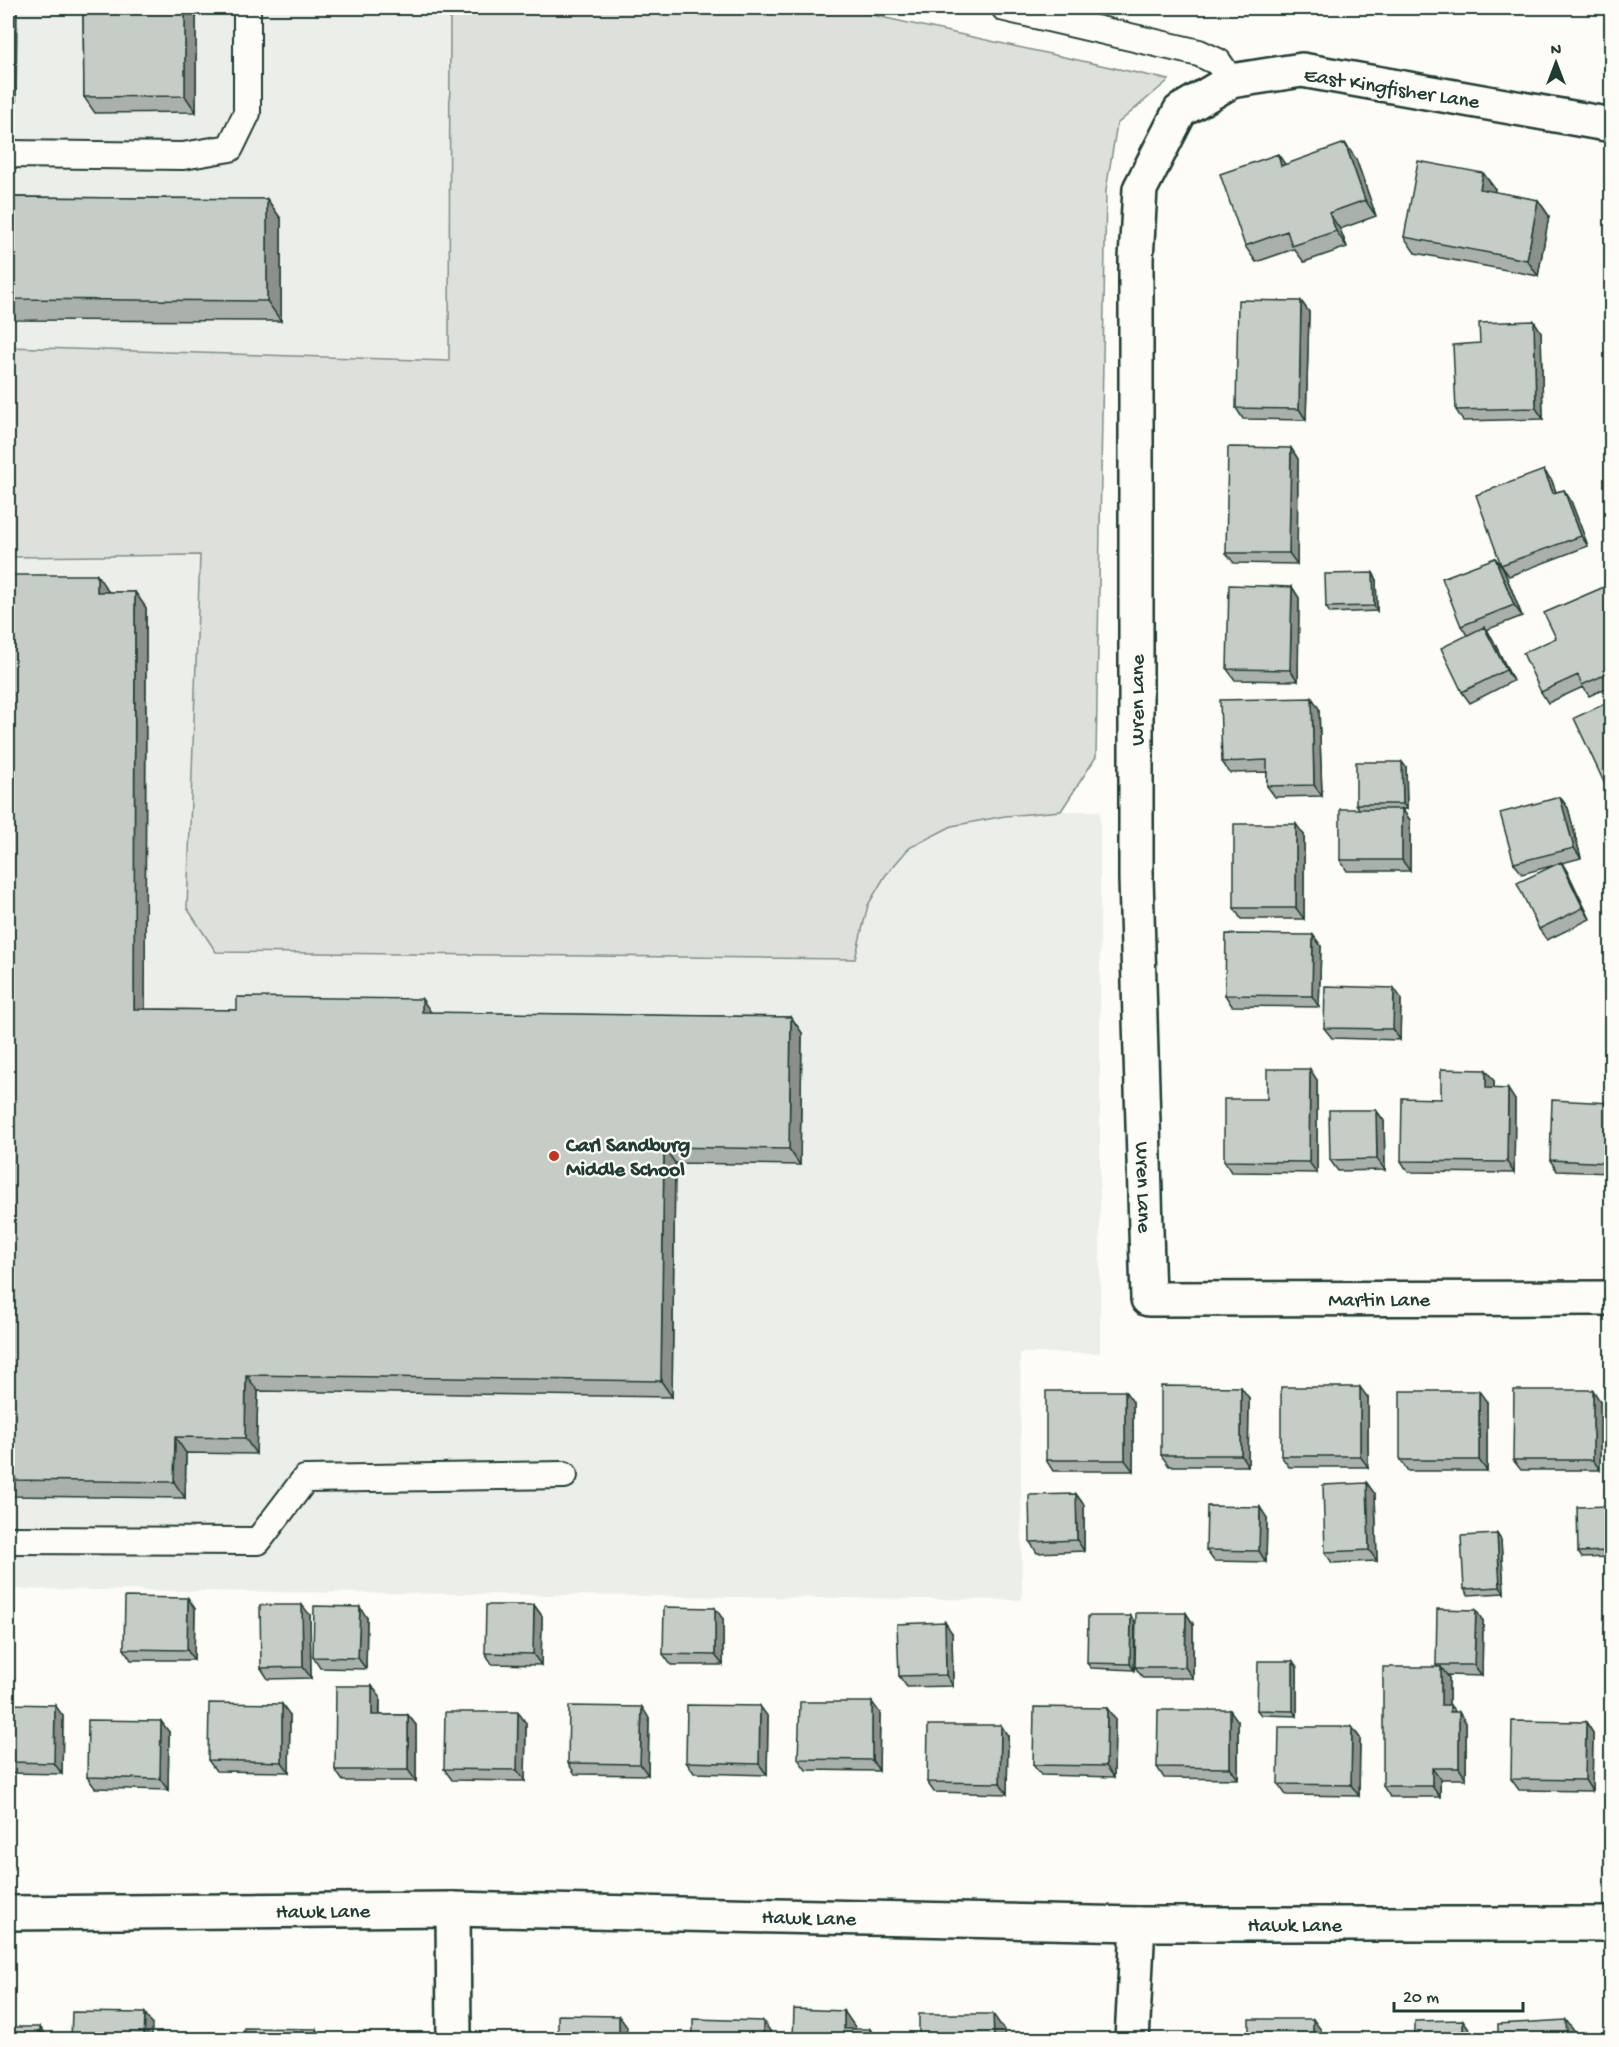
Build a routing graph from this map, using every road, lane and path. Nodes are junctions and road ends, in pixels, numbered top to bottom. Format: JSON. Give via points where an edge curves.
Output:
{"nodes":[{"id":1,"x":247,"y":8,"type":"edge"},
{"id":2,"x":1005,"y":8,"type":"edge"},
{"id":3,"x":1231,"y":81,"type":"junction"},
{"id":4,"x":1180,"y":111,"type":"joint"},
{"id":5,"x":1611,"y":125,"type":"edge"},
{"id":6,"x":8,"y":154,"type":"edge"},
{"id":7,"x":1611,"y":1298,"type":"edge"},
{"id":8,"x":1148,"y":1299,"type":"joint"},
{"id":9,"x":564,"y":1475,"type":"dead end"},
{"id":10,"x":8,"y":1540,"type":"edge"},
{"id":11,"x":453,"y":1909,"type":"junction"},
{"id":12,"x":8,"y":1913,"type":"edge"},
{"id":13,"x":1137,"y":1924,"type":"junction"},
{"id":14,"x":1611,"y":1924,"type":"edge"},
{"id":15,"x":454,"y":2040,"type":"edge"},
{"id":16,"x":1132,"y":2040,"type":"edge"}],
"edges":[{"from":1,"to":6,"type":"lane","via":[[247,113],[230,148],[183,156]]},
{"from":2,"to":3,"type":"lane","via":[[1199,53],[1218,62]]},
{"from":3,"to":4,"type":"street","name":"East Kingfisher Lane"},
{"from":3,"to":5,"type":"street","name":"East Kingfisher Lane","via":[[1302,70]]},
{"from":4,"to":8,"type":"street","name":"Wren Lane","via":[[1140,189],[1136,259],[1136,878]]},
{"from":7,"to":8,"type":"street","name":"Martin Lane"},
{"from":9,"to":10,"type":"lane","via":[[305,1479],[258,1541]]},
{"from":11,"to":12,"type":"street","name":"Hawk Lane"},
{"from":11,"to":13,"type":"street","name":"Hawk Lane"},
{"from":11,"to":15,"type":"street"},
{"from":13,"to":14,"type":"street","name":"Hawk Lane"},
{"from":13,"to":16,"type":"street"}]}
